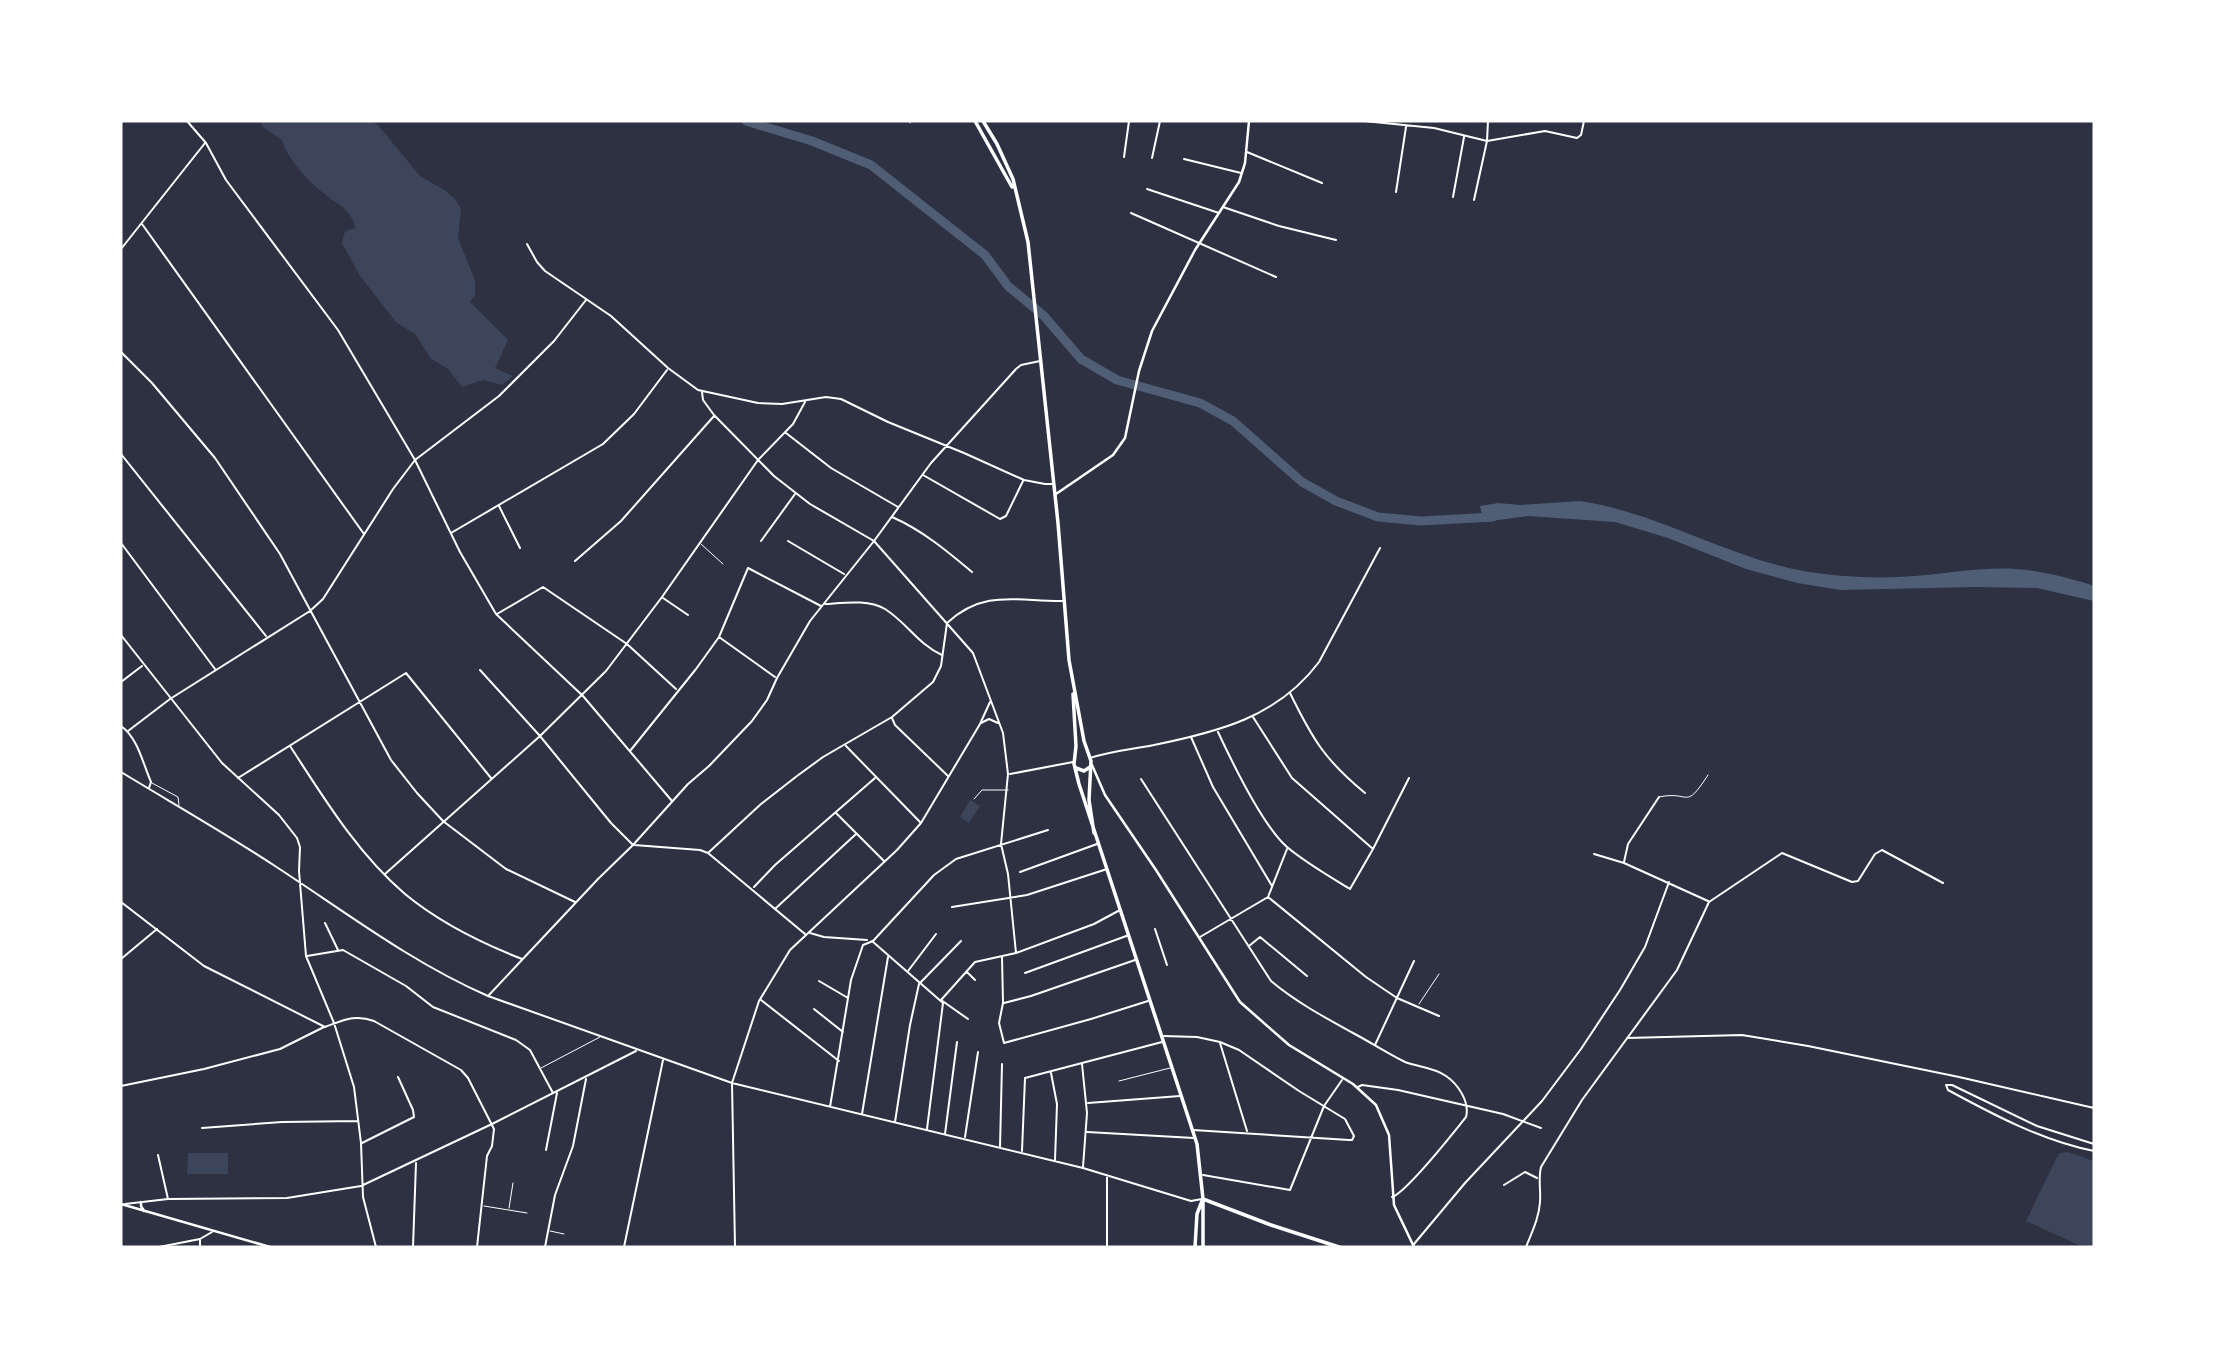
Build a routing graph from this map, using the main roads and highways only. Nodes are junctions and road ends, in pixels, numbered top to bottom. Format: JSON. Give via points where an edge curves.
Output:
{"nodes":[{"id":1,"x":975,"y":121,"type":"edge"},
{"id":2,"x":983,"y":121,"type":"edge"},
{"id":3,"x":1015,"y":192,"type":"junction"},
{"id":4,"x":1074,"y":692,"type":"junction"},
{"id":5,"x":1089,"y":760,"type":"junction"},
{"id":6,"x":1075,"y":762,"type":"junction"},
{"id":7,"x":1094,"y":833,"type":"junction"},
{"id":8,"x":1203,"y":1199,"type":"junction"},
{"id":9,"x":1195,"y":1247,"type":"edge"},
{"id":10,"x":1203,"y":1247,"type":"edge"},
{"id":11,"x":1339,"y":1247,"type":"edge"}],
"edges":[{"from":1,"to":3,"type":"main road"},
{"from":2,"to":3,"type":"main road","via":[[1003,156]]},
{"from":3,"to":4,"type":"main road","via":[[1034,289]]},
{"from":4,"to":5,"type":"main road"},
{"from":4,"to":6,"type":"main road"},
{"from":5,"to":6,"type":"main road","via":[[1082,754]]},
{"from":5,"to":6,"type":"main road","via":[[1082,771]]},
{"from":5,"to":7,"type":"main road"},
{"from":6,"to":7,"type":"main road"},
{"from":7,"to":8,"type":"main road","via":[[1196,1138]]},
{"from":8,"to":9,"type":"main road"},
{"from":8,"to":10,"type":"main road"},
{"from":8,"to":11,"type":"main road"}]}
